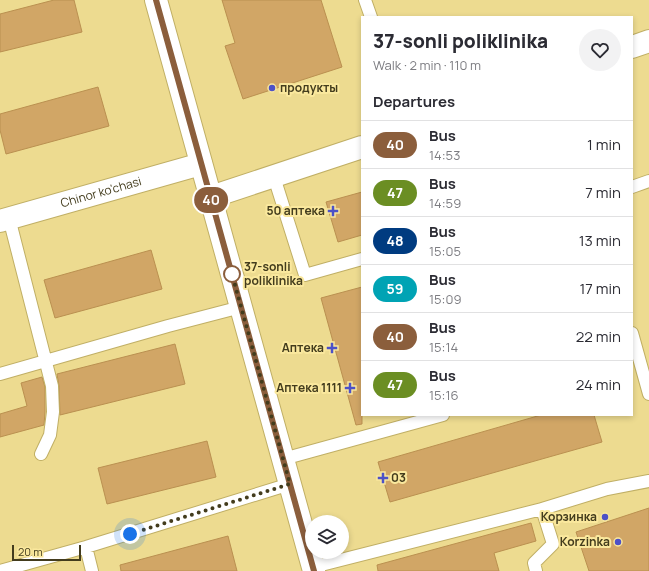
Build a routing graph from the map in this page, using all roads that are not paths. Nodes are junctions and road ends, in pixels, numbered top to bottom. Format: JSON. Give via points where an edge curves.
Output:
{"nodes":[{"id":1,"x":156,"y":0,"type":"edge"},
{"id":2,"x":365,"y":0,"type":"edge"},
{"id":3,"x":371,"y":16,"type":"edge"},
{"id":4,"x":649,"y":41,"type":"edge"},
{"id":5,"x":633,"y":47,"type":"edge"},
{"id":6,"x":361,"y":147,"type":"edge"},
{"id":7,"x":201,"y":164,"type":"junction"},
{"id":8,"x":274,"y":177,"type":"junction"},
{"id":9,"x":649,"y":181,"type":"edge"},
{"id":10,"x":633,"y":187,"type":"edge"},
{"id":11,"x":211,"y":197,"type":"junction"},
{"id":12,"x":4,"y":219,"type":"edge"},
{"id":13,"x":361,"y":259,"type":"edge"},
{"id":14,"x":241,"y":307,"type":"junction"},
{"id":15,"x":633,"y":337,"type":"edge"},
{"id":16,"x":46,"y":361,"type":"junction"},
{"id":17,"x":640,"y":362,"type":"edge"},
{"id":18,"x":0,"y":374,"type":"edge"},
{"id":19,"x":649,"y":394,"type":"edge"},
{"id":20,"x":427,"y":417,"type":"edge"},
{"id":21,"x":41,"y":454,"type":"dead end"},
{"id":22,"x":283,"y":459,"type":"junction"},
{"id":23,"x":649,"y":481,"type":"edge"},
{"id":24,"x":290,"y":484,"type":"junction"},
{"id":25,"x":542,"y":509,"type":"junction"},
{"id":26,"x":86,"y":547,"type":"junction"},
{"id":27,"x":314,"y":569,"type":"edge"},
{"id":28,"x":0,"y":571,"type":"edge"},
{"id":29,"x":92,"y":571,"type":"edge"},
{"id":30,"x":536,"y":571,"type":"edge"}],
"edges":[{"from":1,"to":7,"type":"street"},
{"from":2,"to":3,"type":"lane"},
{"from":4,"to":5,"type":"street"},
{"from":6,"to":8,"type":"street"},
{"from":7,"to":11,"type":"street"},
{"from":7,"to":12,"type":"street","name":"Chinor ko'chasi"},
{"from":8,"to":11,"type":"street"},
{"from":8,"to":13,"type":"lane","via":[[305,275]]},
{"from":9,"to":10,"type":"lane"},
{"from":11,"to":14,"type":"street"},
{"from":12,"to":16,"type":"lane"},
{"from":14,"to":16,"type":"lane"},
{"from":14,"to":22,"type":"street"},
{"from":15,"to":17,"type":"lane"},
{"from":16,"to":18,"type":"lane"},
{"from":16,"to":21,"type":"lane","via":[[52,386],[53,412],[50,435]]},
{"from":17,"to":19,"type":"lane"},
{"from":20,"to":22,"type":"lane"},
{"from":22,"to":24,"type":"street"},
{"from":23,"to":25,"type":"lane","via":[[607,489]]},
{"from":24,"to":26,"type":"lane"},
{"from":24,"to":27,"type":"street"},
{"from":25,"to":27,"type":"lane"},
{"from":25,"to":30,"type":"lane","via":[[552,544],[534,563]]},
{"from":26,"to":28,"type":"lane"},
{"from":26,"to":29,"type":"lane"}]}
